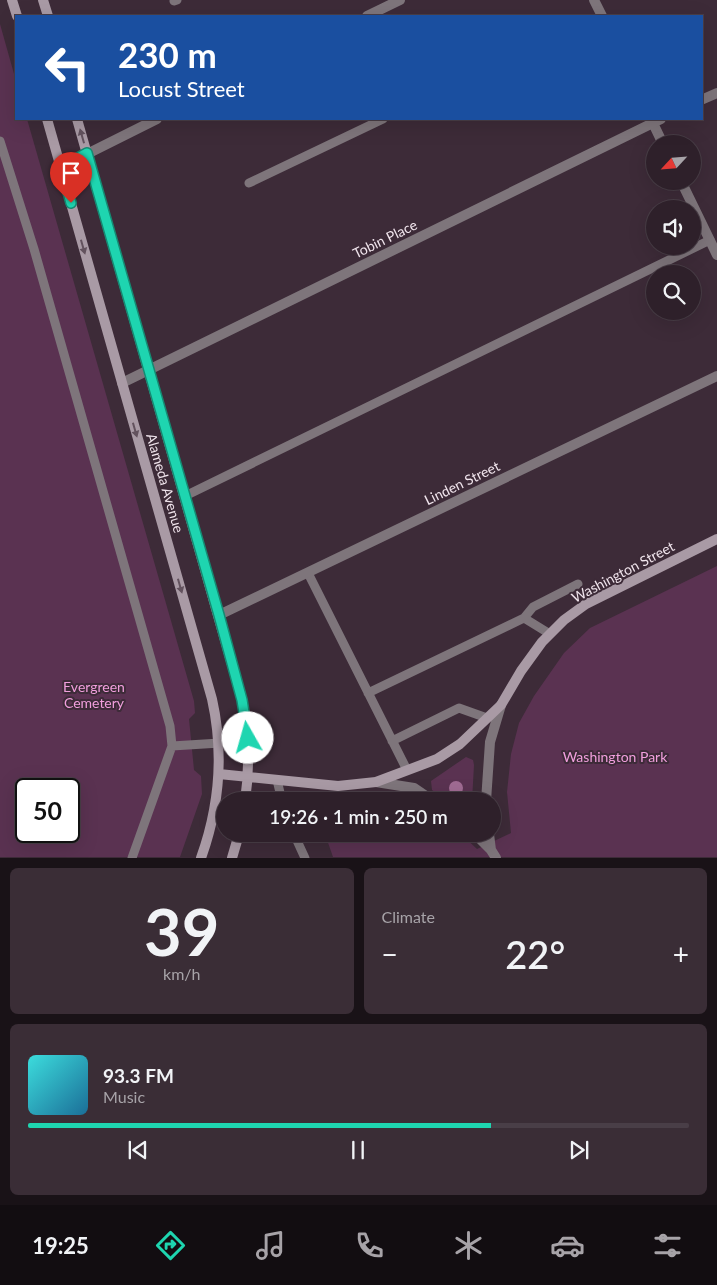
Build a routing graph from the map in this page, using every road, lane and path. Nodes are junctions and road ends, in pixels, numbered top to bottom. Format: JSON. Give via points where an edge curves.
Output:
{"nodes":[{"id":1,"x":12,"y":0,"type":"edge"},
{"id":2,"x":43,"y":0,"type":"edge"},
{"id":3,"x":400,"y":0,"type":"edge"},
{"id":4,"x":594,"y":0,"type":"edge"},
{"id":5,"x":17,"y":15,"type":"edge"},
{"id":6,"x":48,"y":15,"type":"edge"},
{"id":7,"x":369,"y":15,"type":"edge"},
{"id":8,"x":600,"y":15,"type":"edge"},
{"id":9,"x":717,"y":93,"type":"edge"},
{"id":10,"x":703,"y":99,"type":"edge"},
{"id":11,"x":47,"y":120,"type":"edge"},
{"id":12,"x":77,"y":120,"type":"edge"},
{"id":13,"x":155,"y":120,"type":"edge"},
{"id":14,"x":381,"y":120,"type":"edge"},
{"id":15,"x":655,"y":120,"type":"edge"},
{"id":16,"x":660,"y":135,"type":"edge"},
{"id":17,"x":0,"y":140,"type":"edge"},
{"id":18,"x":87,"y":153,"type":"junction"},
{"id":19,"x":61,"y":167,"type":"junction"},
{"id":20,"x":249,"y":183,"type":"dead end"},
{"id":21,"x":686,"y":190,"type":"edge"},
{"id":22,"x":710,"y":240,"type":"junction"},
{"id":23,"x":717,"y":254,"type":"edge"},
{"id":24,"x":149,"y":370,"type":"junction"},
{"id":25,"x":717,"y":376,"type":"edge"},
{"id":26,"x":122,"y":383,"type":"junction"},
{"id":27,"x":185,"y":496,"type":"junction"},
{"id":28,"x":717,"y":539,"type":"edge"},
{"id":29,"x":308,"y":573,"type":"junction"},
{"id":30,"x":578,"y":584,"type":"dead end"},
{"id":31,"x":219,"y":615,"type":"junction"},
{"id":32,"x":524,"y":618,"type":"junction"},
{"id":33,"x":550,"y":634,"type":"junction"},
{"id":34,"x":368,"y":692,"type":"junction"},
{"id":35,"x":501,"y":705,"type":"junction"},
{"id":36,"x":487,"y":718,"type":"junction"},
{"id":37,"x":392,"y":741,"type":"junction"},
{"id":38,"x":220,"y":743,"type":"junction"},
{"id":39,"x":172,"y":746,"type":"junction"},
{"id":40,"x":407,"y":770,"type":"junction"},
{"id":41,"x":220,"y":774,"type":"junction"},
{"id":42,"x":248,"y":778,"type":"junction"},
{"id":43,"x":277,"y":780,"type":"junction"},
{"id":44,"x":376,"y":782,"type":"junction"},
{"id":45,"x":246,"y":792,"type":"edge"},
{"id":46,"x":280,"y":792,"type":"edge"},
{"id":47,"x":420,"y":792,"type":"edge"},
{"id":48,"x":487,"y":792,"type":"edge"},
{"id":49,"x":237,"y":842,"type":"edge"},
{"id":50,"x":298,"y":842,"type":"edge"},
{"id":51,"x":482,"y":842,"type":"edge"},
{"id":52,"x":493,"y":854,"type":"edge"},
{"id":53,"x":132,"y":858,"type":"edge"},
{"id":54,"x":201,"y":858,"type":"edge"},
{"id":55,"x":232,"y":858,"type":"edge"},
{"id":56,"x":305,"y":858,"type":"edge"}],
"edges":[{"from":1,"to":5,"type":"main road"},
{"from":2,"to":6,"type":"main road"},
{"from":3,"to":7,"type":"street"},
{"from":4,"to":8,"type":"street"},
{"from":9,"to":10,"type":"street"},
{"from":11,"to":19,"type":"main road","name":"Alameda Avenue"},
{"from":18,"to":12,"type":"main road","name":"Alameda Avenue","one_way":true},
{"from":13,"to":18,"type":"street"},
{"from":14,"to":20,"type":"lane"},
{"from":15,"to":16,"type":"street"},
{"from":15,"to":24,"type":"street","name":"Tobin Place"},
{"from":17,"to":39,"type":"lane","via":[[165,707]]},
{"from":18,"to":19,"type":"street"},
{"from":18,"to":24,"type":"main road","name":"Alameda Avenue"},
{"from":19,"to":26,"type":"main road","name":"Alameda Avenue","one_way":true},
{"from":21,"to":22,"type":"street"},
{"from":22,"to":23,"type":"street"},
{"from":22,"to":27,"type":"lane"},
{"from":24,"to":26,"type":"street","name":"Tobin Place"},
{"from":24,"to":27,"type":"main road","name":"Alameda Avenue"},
{"from":25,"to":29,"type":"street","name":"Linden Street"},
{"from":26,"to":38,"type":"main road","name":"Alameda Avenue","one_way":true,"via":[[212,699]]},
{"from":27,"to":31,"type":"main road","name":"Alameda Avenue"},
{"from":28,"to":33,"type":"main road","name":"Washington Street","via":[[586,604]]},
{"from":29,"to":31,"type":"street","name":"Linden Street"},
{"from":29,"to":34,"type":"lane"},
{"from":30,"to":32,"type":"lane","via":[[533,607]]},
{"from":31,"to":42,"type":"main road","name":"Alameda Avenue","via":[[247,726]]},
{"from":32,"to":33,"type":"lane"},
{"from":32,"to":34,"type":"lane"},
{"from":33,"to":35,"type":"main road","name":"Washington Street","via":[[520,671]]},
{"from":34,"to":37,"type":"lane"},
{"from":35,"to":36,"type":"main road","name":"Washington Street"},
{"from":35,"to":48,"type":"street","via":[[490,742]]},
{"from":36,"to":37,"type":"lane","via":[[460,708]]},
{"from":36,"to":40,"type":"main road","name":"Washington Street","via":[[460,744]]},
{"from":37,"to":40,"type":"lane"},
{"from":38,"to":39,"type":"lane"},
{"from":38,"to":41,"type":"main road","name":"Alameda Avenue"},
{"from":39,"to":53,"type":"lane"},
{"from":40,"to":44,"type":"main road","name":"Washington Street"},
{"from":41,"to":42,"type":"main road","name":"Washington Street"},
{"from":41,"to":54,"type":"main road","name":"Alameda Avenue","via":[[214,814]]},
{"from":42,"to":43,"type":"main road","name":"Washington Street"},
{"from":42,"to":45,"type":"main road","name":"Alameda Avenue"},
{"from":43,"to":44,"type":"main road","name":"Washington Street","via":[[338,786]]},
{"from":43,"to":46,"type":"lane"},
{"from":44,"to":47,"type":"street","via":[[414,788]]},
{"from":49,"to":55,"type":"main road"},
{"from":50,"to":56,"type":"lane"},
{"from":51,"to":52,"type":"street"}]}
